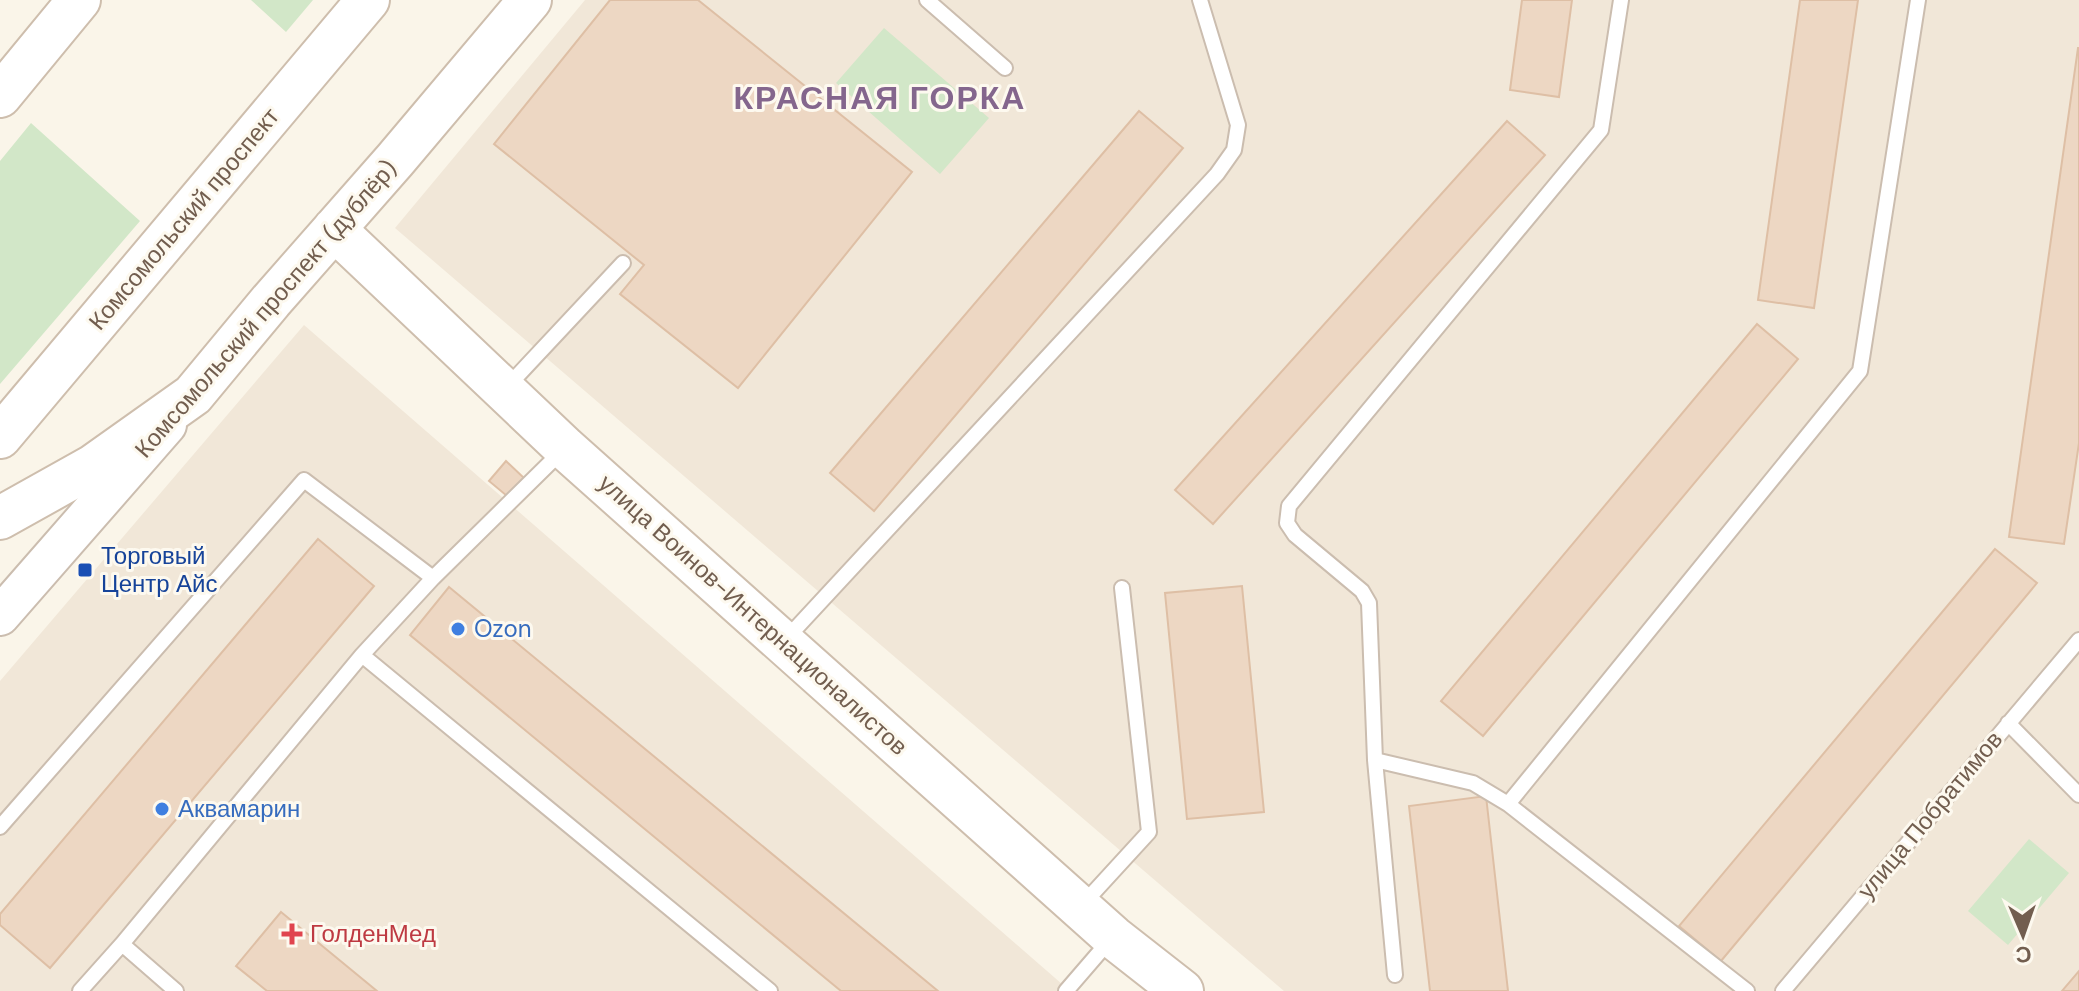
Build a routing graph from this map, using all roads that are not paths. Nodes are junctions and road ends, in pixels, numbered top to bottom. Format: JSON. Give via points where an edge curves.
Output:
{"nodes":[{"id":1,"x":79,"y":0,"type":"edge"},
{"id":2,"x":368,"y":0,"type":"edge"},
{"id":3,"x":530,"y":0,"type":"edge"},
{"id":4,"x":927,"y":0,"type":"edge"},
{"id":5,"x":1200,"y":0,"type":"edge"},
{"id":6,"x":1621,"y":0,"type":"edge"},
{"id":7,"x":1918,"y":0,"type":"edge"},
{"id":8,"x":1005,"y":68,"type":"dead end"},
{"id":9,"x":0,"y":96,"type":"edge"},
{"id":10,"x":334,"y":229,"type":"junction"},
{"id":11,"x":623,"y":263,"type":"dead end"},
{"id":12,"x":505,"y":390,"type":"junction"},
{"id":13,"x":193,"y":395,"type":"junction"},
{"id":14,"x":0,"y":437,"type":"edge"},
{"id":15,"x":565,"y":448,"type":"junction"},
{"id":16,"x":0,"y":518,"type":"edge"},
{"id":17,"x":433,"y":578,"type":"junction"},
{"id":18,"x":1122,"y":588,"type":"dead end"},
{"id":19,"x":0,"y":616,"type":"edge"},
{"id":20,"x":2079,"y":640,"type":"edge"},
{"id":21,"x":783,"y":642,"type":"junction"},
{"id":22,"x":362,"y":655,"type":"junction"},
{"id":23,"x":2008,"y":723,"type":"junction"},
{"id":24,"x":1375,"y":760,"type":"junction"},
{"id":25,"x":2079,"y":795,"type":"edge"},
{"id":26,"x":1508,"y":804,"type":"junction"},
{"id":27,"x":0,"y":827,"type":"edge"},
{"id":28,"x":1080,"y":907,"type":"junction"},
{"id":29,"x":1113,"y":937,"type":"junction"},
{"id":30,"x":122,"y":944,"type":"junction"},
{"id":31,"x":1395,"y":975,"type":"dead end"},
{"id":32,"x":80,"y":991,"type":"edge"},
{"id":33,"x":176,"y":991,"type":"edge"},
{"id":34,"x":770,"y":991,"type":"edge"},
{"id":35,"x":1066,"y":991,"type":"edge"},
{"id":36,"x":1182,"y":991,"type":"edge"},
{"id":37,"x":1747,"y":991,"type":"edge"},
{"id":38,"x":1783,"y":991,"type":"edge"}],
"edges":[{"from":1,"to":9,"type":"main road"},
{"from":2,"to":14,"type":"main road","name":"Комсомольский проспект"},
{"from":3,"to":10,"type":"main road","name":"Комсомольский проспект (дублёр)"},
{"from":4,"to":8,"type":"lane"},
{"from":5,"to":21,"type":"lane","via":[[1238,125],[1234,150]]},
{"from":6,"to":24,"type":"lane","via":[[1601,130],[1289,506],[1287,523],[1295,535],[1362,591],[1369,603]]},
{"from":7,"to":26,"type":"lane","via":[[1860,371]]},
{"from":10,"to":12,"type":"main road","name":"улица Воинов-Интернационалистов"},
{"from":10,"to":13,"type":"main road","name":"Комсомольский проспект (дублёр)"},
{"from":11,"to":12,"type":"lane"},
{"from":12,"to":15,"type":"main road","name":"улица Воинов-Интернационалистов"},
{"from":13,"to":16,"type":"main road","via":[[93,466]]},
{"from":13,"to":19,"type":"street","name":"Комсомольский проспект (дублёр)"},
{"from":15,"to":17,"type":"lane"},
{"from":15,"to":21,"type":"main road","name":"улица Воинов-Интернационалистов"},
{"from":17,"to":22,"type":"lane"},
{"from":17,"to":27,"type":"lane","via":[[304,480]]},
{"from":18,"to":28,"type":"lane","via":[[1149,832]]},
{"from":20,"to":23,"type":"lane","name":"улица Побратимов"},
{"from":21,"to":28,"type":"main road","name":"улица Воинов-Интернационалистов"},
{"from":22,"to":30,"type":"lane"},
{"from":22,"to":34,"type":"lane"},
{"from":23,"to":25,"type":"lane"},
{"from":23,"to":38,"type":"lane","name":"улица Побратимов"},
{"from":24,"to":26,"type":"lane","via":[[1473,783]]},
{"from":24,"to":31,"type":"lane"},
{"from":26,"to":37,"type":"lane"},
{"from":28,"to":29,"type":"main road","name":"улица Воинов-Интернационалистов"},
{"from":29,"to":35,"type":"lane"},
{"from":29,"to":36,"type":"main road","name":"улица Воинов-Интернационалистов"},
{"from":30,"to":32,"type":"lane"},
{"from":30,"to":33,"type":"lane"}]}
